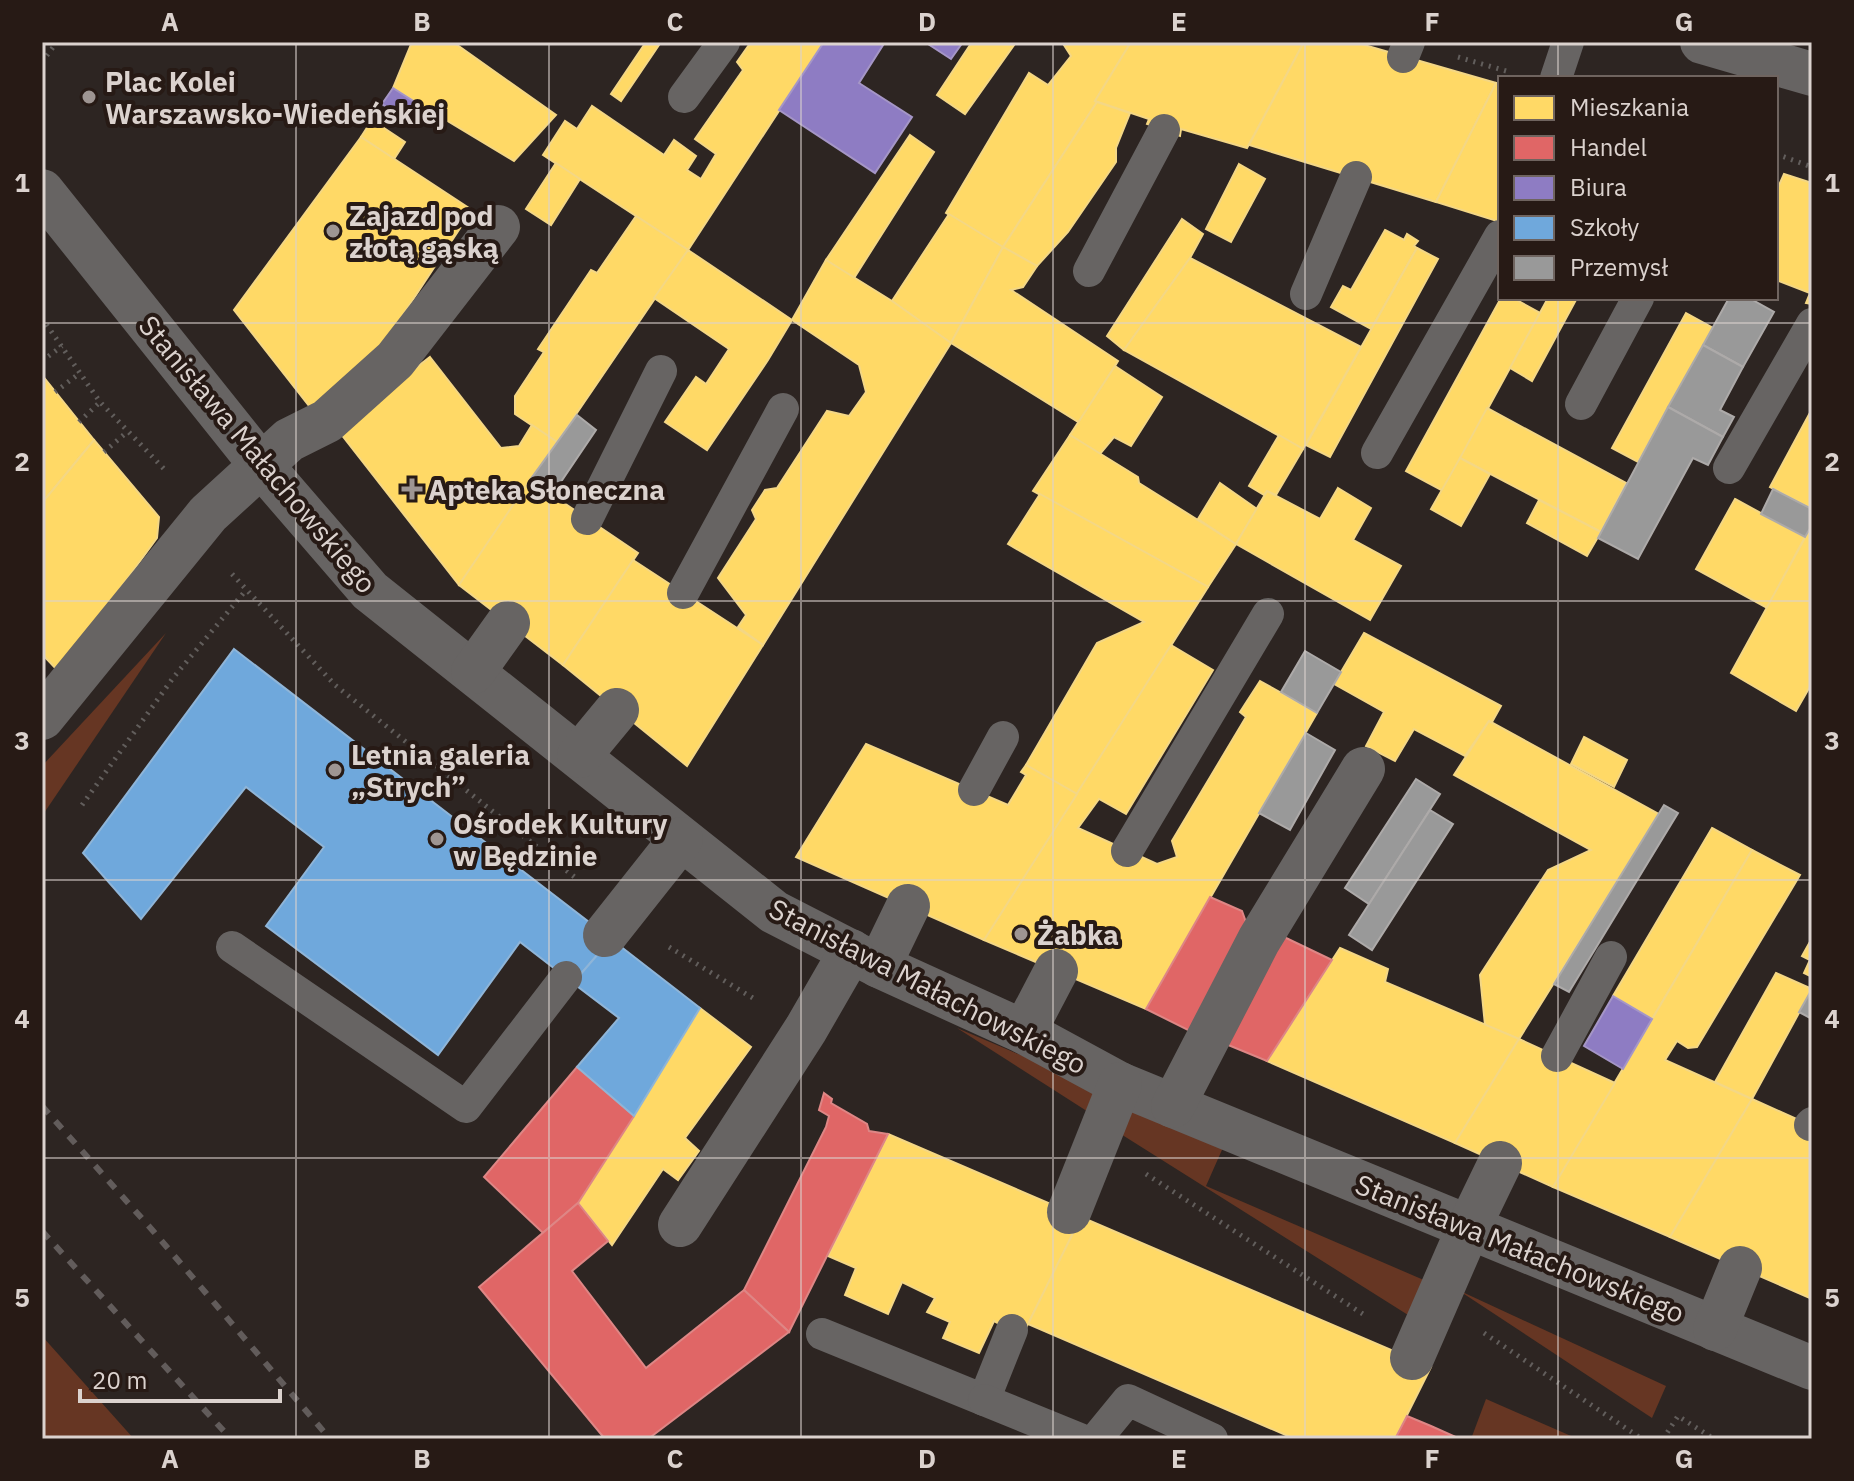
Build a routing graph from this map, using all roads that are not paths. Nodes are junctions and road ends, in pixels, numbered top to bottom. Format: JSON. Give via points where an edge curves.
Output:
{"nodes":[{"id":1,"x":724,"y":42,"type":"edge"},
{"id":2,"x":1568,"y":42,"type":"edge"},
{"id":3,"x":1726,"y":54,"type":"edge"},
{"id":4,"x":1812,"y":74,"type":"edge"},
{"id":5,"x":1557,"y":76,"type":"edge"},
{"id":6,"x":684,"y":97,"type":"dead end"},
{"id":7,"x":1164,"y":130,"type":"dead end"},
{"id":8,"x":1356,"y":177,"type":"dead end"},
{"id":9,"x":42,"y":191,"type":"edge"},
{"id":10,"x":498,"y":227,"type":"dead end"},
{"id":11,"x":1498,"y":240,"type":"edge"},
{"id":12,"x":1089,"y":271,"type":"dead end"},
{"id":13,"x":1306,"y":294,"type":"dead end"},
{"id":14,"x":1637,"y":300,"type":"edge"},
{"id":15,"x":1812,"y":324,"type":"edge"},
{"id":16,"x":661,"y":371,"type":"dead end"},
{"id":17,"x":1581,"y":404,"type":"dead end"},
{"id":18,"x":783,"y":409,"type":"dead end"},
{"id":19,"x":1377,"y":453,"type":"dead end"},
{"id":20,"x":261,"y":465,"type":"junction"},
{"id":21,"x":1729,"y":468,"type":"dead end"},
{"id":22,"x":587,"y":519,"type":"dead end"},
{"id":23,"x":683,"y":593,"type":"dead end"},
{"id":24,"x":1268,"y":614,"type":"dead end"},
{"id":25,"x":508,"y":623,"type":"dead end"},
{"id":26,"x":473,"y":672,"type":"junction"},
{"id":27,"x":617,"y":710,"type":"dead end"},
{"id":28,"x":42,"y":718,"type":"edge"},
{"id":29,"x":1003,"y":737,"type":"dead end"},
{"id":30,"x":579,"y":756,"type":"junction"},
{"id":31,"x":1363,"y":769,"type":"dead end"},
{"id":32,"x":974,"y":790,"type":"dead end"},
{"id":33,"x":681,"y":839,"type":"junction"},
{"id":34,"x":1127,"y":851,"type":"dead end"},
{"id":35,"x":908,"y":906,"type":"dead end"},
{"id":36,"x":605,"y":935,"type":"dead end"},
{"id":37,"x":232,"y":947,"type":"dead end"},
{"id":38,"x":1611,"y":957,"type":"dead end"},
{"id":39,"x":865,"y":958,"type":"junction"},
{"id":40,"x":1056,"y":971,"type":"dead end"},
{"id":41,"x":566,"y":977,"type":"dead end"},
{"id":42,"x":1024,"y":1032,"type":"junction"},
{"id":43,"x":1557,"y":1056,"type":"dead end"},
{"id":44,"x":1120,"y":1084,"type":"junction"},
{"id":45,"x":1173,"y":1106,"type":"junction"},
{"id":46,"x":1500,"y":1163,"type":"dead end"},
{"id":47,"x":1069,"y":1212,"type":"dead end"},
{"id":48,"x":680,"y":1225,"type":"dead end"},
{"id":49,"x":1469,"y":1227,"type":"junction"},
{"id":50,"x":1740,"y":1268,"type":"dead end"},
{"id":51,"x":1715,"y":1329,"type":"junction"},
{"id":52,"x":1012,"y":1330,"type":"dead end"},
{"id":53,"x":822,"y":1334,"type":"dead end"},
{"id":54,"x":1412,"y":1358,"type":"dead end"},
{"id":55,"x":1812,"y":1368,"type":"edge"},
{"id":56,"x":984,"y":1400,"type":"junction"},
{"id":57,"x":1080,"y":1439,"type":"edge"},
{"id":58,"x":1096,"y":1439,"type":"edge"},
{"id":59,"x":1212,"y":1439,"type":"edge"}],
"edges":[{"from":1,"to":6,"type":"lane"},
{"from":2,"to":5,"type":"lane"},
{"from":3,"to":4,"type":"street"},
{"from":7,"to":12,"type":"lane"},
{"from":8,"to":13,"type":"lane"},
{"from":9,"to":20,"type":"street","name":"Stanisława Małachowskiego"},
{"from":10,"to":20,"type":"street","via":[[395,360],[327,421],[289,440]]},
{"from":11,"to":19,"type":"lane"},
{"from":14,"to":17,"type":"lane"},
{"from":15,"to":21,"type":"lane"},
{"from":16,"to":22,"type":"lane"},
{"from":18,"to":23,"type":"lane"},
{"from":20,"to":26,"type":"street","name":"Stanisława Małachowskiego","via":[[370,591]]},
{"from":20,"to":28,"type":"street","via":[[208,514]]},
{"from":24,"to":34,"type":"lane"},
{"from":25,"to":26,"type":"street"},
{"from":26,"to":30,"type":"street","name":"Stanisława Małachowskiego"},
{"from":27,"to":30,"type":"street"},
{"from":29,"to":32,"type":"lane"},
{"from":30,"to":33,"type":"street","name":"Stanisława Małachowskiego"},
{"from":31,"to":45,"type":"street","via":[[1259,940]]},
{"from":33,"to":36,"type":"street"},
{"from":33,"to":39,"type":"street","name":"Stanisława Małachowskiego","via":[[774,912]]},
{"from":35,"to":39,"type":"street"},
{"from":37,"to":41,"type":"lane","via":[[466,1107]]},
{"from":38,"to":43,"type":"lane"},
{"from":39,"to":42,"type":"street","name":"Stanisława Małachowskiego"},
{"from":39,"to":48,"type":"street","via":[[806,1029]]},
{"from":40,"to":42,"type":"street"},
{"from":42,"to":44,"type":"street","name":"Stanisława Małachowskiego"},
{"from":44,"to":45,"type":"street","name":"Stanisława Małachowskiego"},
{"from":44,"to":47,"type":"street"},
{"from":45,"to":49,"type":"street","name":"Stanisława Małachowskiego"},
{"from":46,"to":49,"type":"street"},
{"from":49,"to":51,"type":"street","name":"Stanisława Małachowskiego"},
{"from":49,"to":54,"type":"street"},
{"from":50,"to":51,"type":"street"},
{"from":51,"to":55,"type":"street","name":"Stanisława Małachowskiego"},
{"from":52,"to":56,"type":"lane"},
{"from":53,"to":56,"type":"lane"},
{"from":56,"to":57,"type":"lane"},
{"from":58,"to":59,"type":"lane","via":[[1128,1400]]}]}
